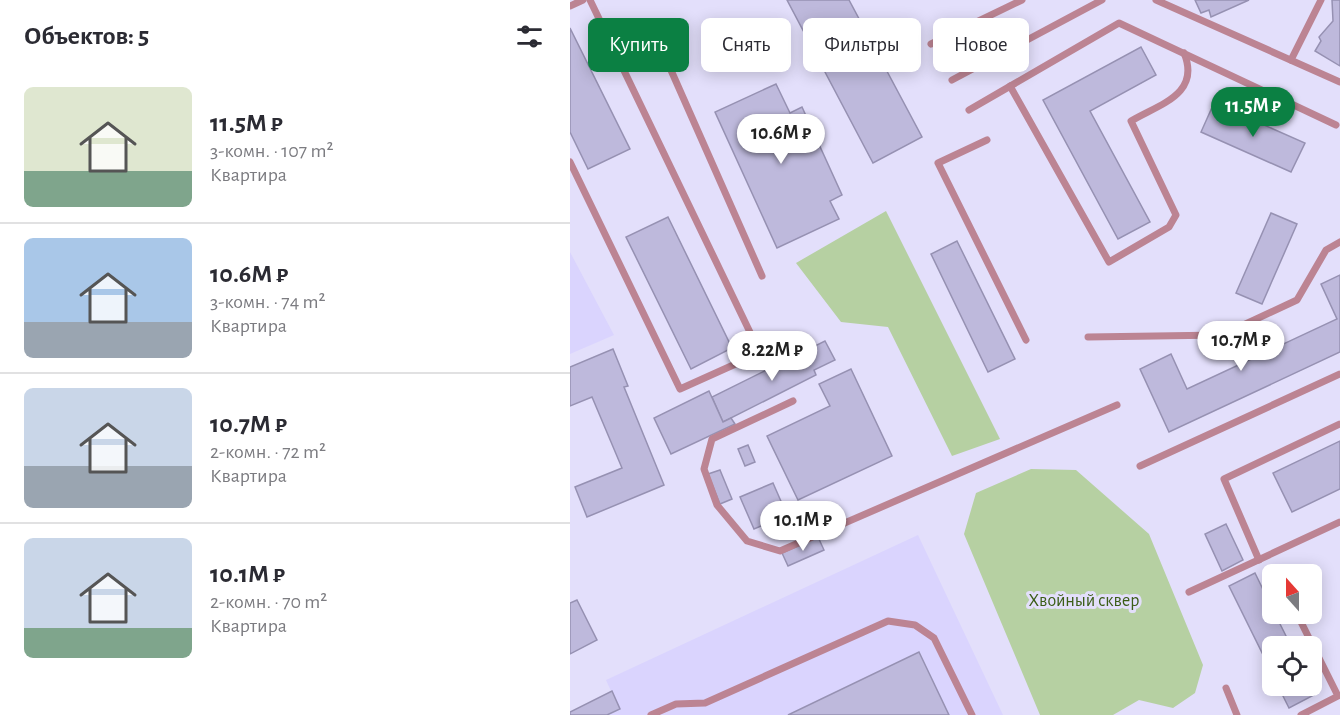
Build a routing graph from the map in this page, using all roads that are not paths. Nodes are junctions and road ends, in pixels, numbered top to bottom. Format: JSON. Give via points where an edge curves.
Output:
{"nodes":[{"id":1,"x":584,"y":0,"type":"edge"},
{"id":2,"x":590,"y":0,"type":"edge"},
{"id":3,"x":1022,"y":0,"type":"edge"},
{"id":4,"x":1102,"y":0,"type":"edge"},
{"id":5,"x":1156,"y":0,"type":"edge"},
{"id":6,"x":1321,"y":0,"type":"edge"},
{"id":7,"x":570,"y":6,"type":"edge"},
{"id":8,"x":598,"y":18,"type":"edge"},
{"id":9,"x":931,"y":44,"type":"dead end"},
{"id":10,"x":1184,"y":53,"type":"junction"},
{"id":11,"x":1291,"y":60,"type":"junction"},
{"id":12,"x":624,"y":72,"type":"edge"},
{"id":13,"x":672,"y":72,"type":"edge"},
{"id":14,"x":952,"y":80,"type":"dead end"},
{"id":15,"x":1340,"y":82,"type":"edge"},
{"id":16,"x":1010,"y":86,"type":"junction"},
{"id":17,"x":969,"y":110,"type":"dead end"},
{"id":18,"x":1336,"y":125,"type":"dead end"},
{"id":19,"x":987,"y":140,"type":"dead end"},
{"id":20,"x":570,"y":162,"type":"edge"},
{"id":21,"x":1340,"y":242,"type":"edge"},
{"id":22,"x":762,"y":276,"type":"dead end"},
{"id":23,"x":1088,"y":337,"type":"dead end"},
{"id":24,"x":1026,"y":339,"type":"dead end"},
{"id":25,"x":1340,"y":374,"type":"edge"},
{"id":26,"x":793,"y":401,"type":"dead end"},
{"id":27,"x":1117,"y":405,"type":"dead end"},
{"id":28,"x":1340,"y":424,"type":"edge"},
{"id":29,"x":1140,"y":466,"type":"dead end"},
{"id":30,"x":1340,"y":522,"type":"edge"},
{"id":31,"x":1259,"y":560,"type":"junction"},
{"id":32,"x":1189,"y":592,"type":"dead end"},
{"id":33,"x":1302,"y":624,"type":"edge"},
{"id":34,"x":1226,"y":688,"type":"dead end"},
{"id":35,"x":651,"y":715,"type":"edge"},
{"id":36,"x":972,"y":715,"type":"edge"},
{"id":37,"x":1237,"y":715,"type":"edge"},
{"id":38,"x":1301,"y":715,"type":"edge"}],
"edges":[{"from":1,"to":7,"type":"lane"},
{"from":2,"to":8,"type":"lane"},
{"from":3,"to":9,"type":"lane"},
{"from":4,"to":14,"type":"lane"},
{"from":5,"to":11,"type":"lane"},
{"from":6,"to":11,"type":"lane"},
{"from":10,"to":16,"type":"lane","via":[[1119,23]]},
{"from":10,"to":16,"type":"lane","via":[[1190,68],[1183,90],[1131,121],[1176,214],[1169,227],[1109,262]]},
{"from":10,"to":18,"type":"lane"},
{"from":11,"to":15,"type":"lane"},
{"from":12,"to":20,"type":"lane","via":[[760,353],[680,389]]},
{"from":13,"to":22,"type":"lane"},
{"from":16,"to":17,"type":"lane"},
{"from":19,"to":24,"type":"lane","via":[[938,163]]},
{"from":21,"to":23,"type":"lane","via":[[1326,249],[1297,300],[1222,335]]},
{"from":25,"to":29,"type":"lane"},
{"from":26,"to":27,"type":"lane","via":[[712,439],[704,470],[717,505],[747,542],[780,551]]},
{"from":28,"to":31,"type":"lane","via":[[1224,479]]},
{"from":30,"to":31,"type":"lane"},
{"from":31,"to":32,"type":"lane"},
{"from":33,"to":38,"type":"lane","via":[[1338,696]]},
{"from":34,"to":37,"type":"lane"},
{"from":35,"to":36,"type":"lane","via":[[676,704],[705,703],[888,621],[915,626],[934,638]]}]}
